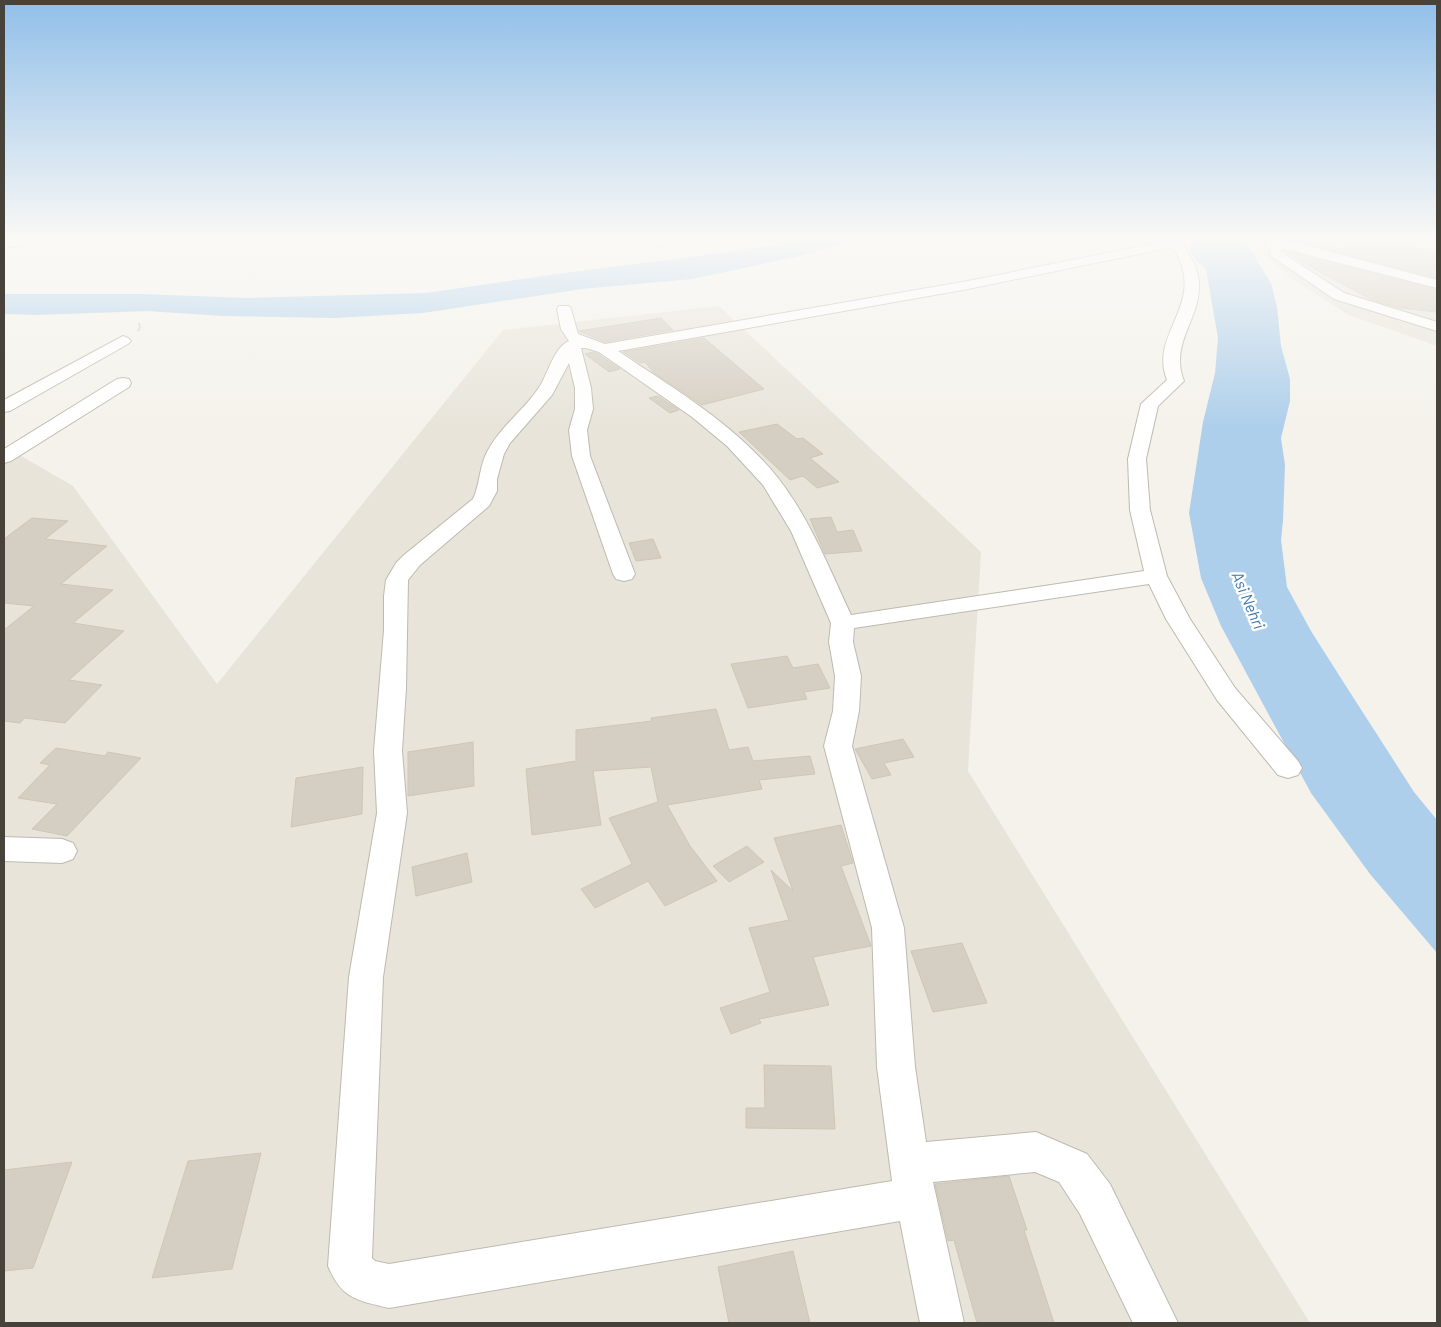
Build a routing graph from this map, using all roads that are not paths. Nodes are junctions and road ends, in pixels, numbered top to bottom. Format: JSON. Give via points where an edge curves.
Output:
{"nodes":[{"id":1,"x":862,"y":302,"type":"edge"},
{"id":2,"x":1188,"y":302,"type":"edge"},
{"id":3,"x":1359,"y":302,"type":"edge"},
{"id":4,"x":564,"y":308,"type":"dead end"},
{"id":5,"x":1436,"y":325,"type":"edge"},
{"id":6,"x":123,"y":340,"type":"dead end"},
{"id":7,"x":587,"y":346,"type":"junction"},
{"id":8,"x":122,"y":384,"type":"dead end"},
{"id":9,"x":4,"y":406,"type":"edge"},
{"id":10,"x":4,"y":457,"type":"edge"},
{"id":11,"x":624,"y":574,"type":"dead end"},
{"id":12,"x":1156,"y":576,"type":"junction"},
{"id":13,"x":843,"y":623,"type":"junction"},
{"id":14,"x":1288,"y":768,"type":"dead end"},
{"id":15,"x":4,"y":849,"type":"edge"},
{"id":16,"x":62,"y":851,"type":"dead end"},
{"id":17,"x":913,"y":1181,"type":"junction"},
{"id":18,"x":942,"y":1323,"type":"edge"},
{"id":19,"x":1156,"y":1323,"type":"edge"}],
"edges":[{"from":1,"to":7,"type":"street"},
{"from":2,"to":12,"type":"street","via":[[1174,344],[1172,374],[1176,381],[1150,404],[1137,460],[1140,510]]},
{"from":3,"to":5,"type":"street"},
{"from":4,"to":7,"type":"street","via":[[572,337]]},
{"from":6,"to":9,"type":"street"},
{"from":7,"to":11,"type":"street","via":[[582,388],[584,409],[578,430],[581,456]]},
{"from":7,"to":13,"type":"street","via":[[698,413],[733,442],[770,481],[801,531]]},
{"from":7,"to":17,"type":"street","via":[[567,350],[546,391],[502,441],[495,454],[482,502],[412,560],[397,580],[388,751],[392,813],[366,977],[350,1266],[363,1280],[389,1286]]},
{"from":8,"to":10,"type":"street"},
{"from":12,"to":13,"type":"street"},
{"from":12,"to":14,"type":"street","via":[[1178,619],[1226,694]]},
{"from":13,"to":17,"type":"street","via":[[841,642],[848,676],[846,711],[838,746],[888,928],[896,1067]]},
{"from":15,"to":16,"type":"street"},
{"from":17,"to":18,"type":"street"},
{"from":17,"to":19,"type":"street","via":[[1036,1152],[1072,1168],[1095,1199]]}]}
